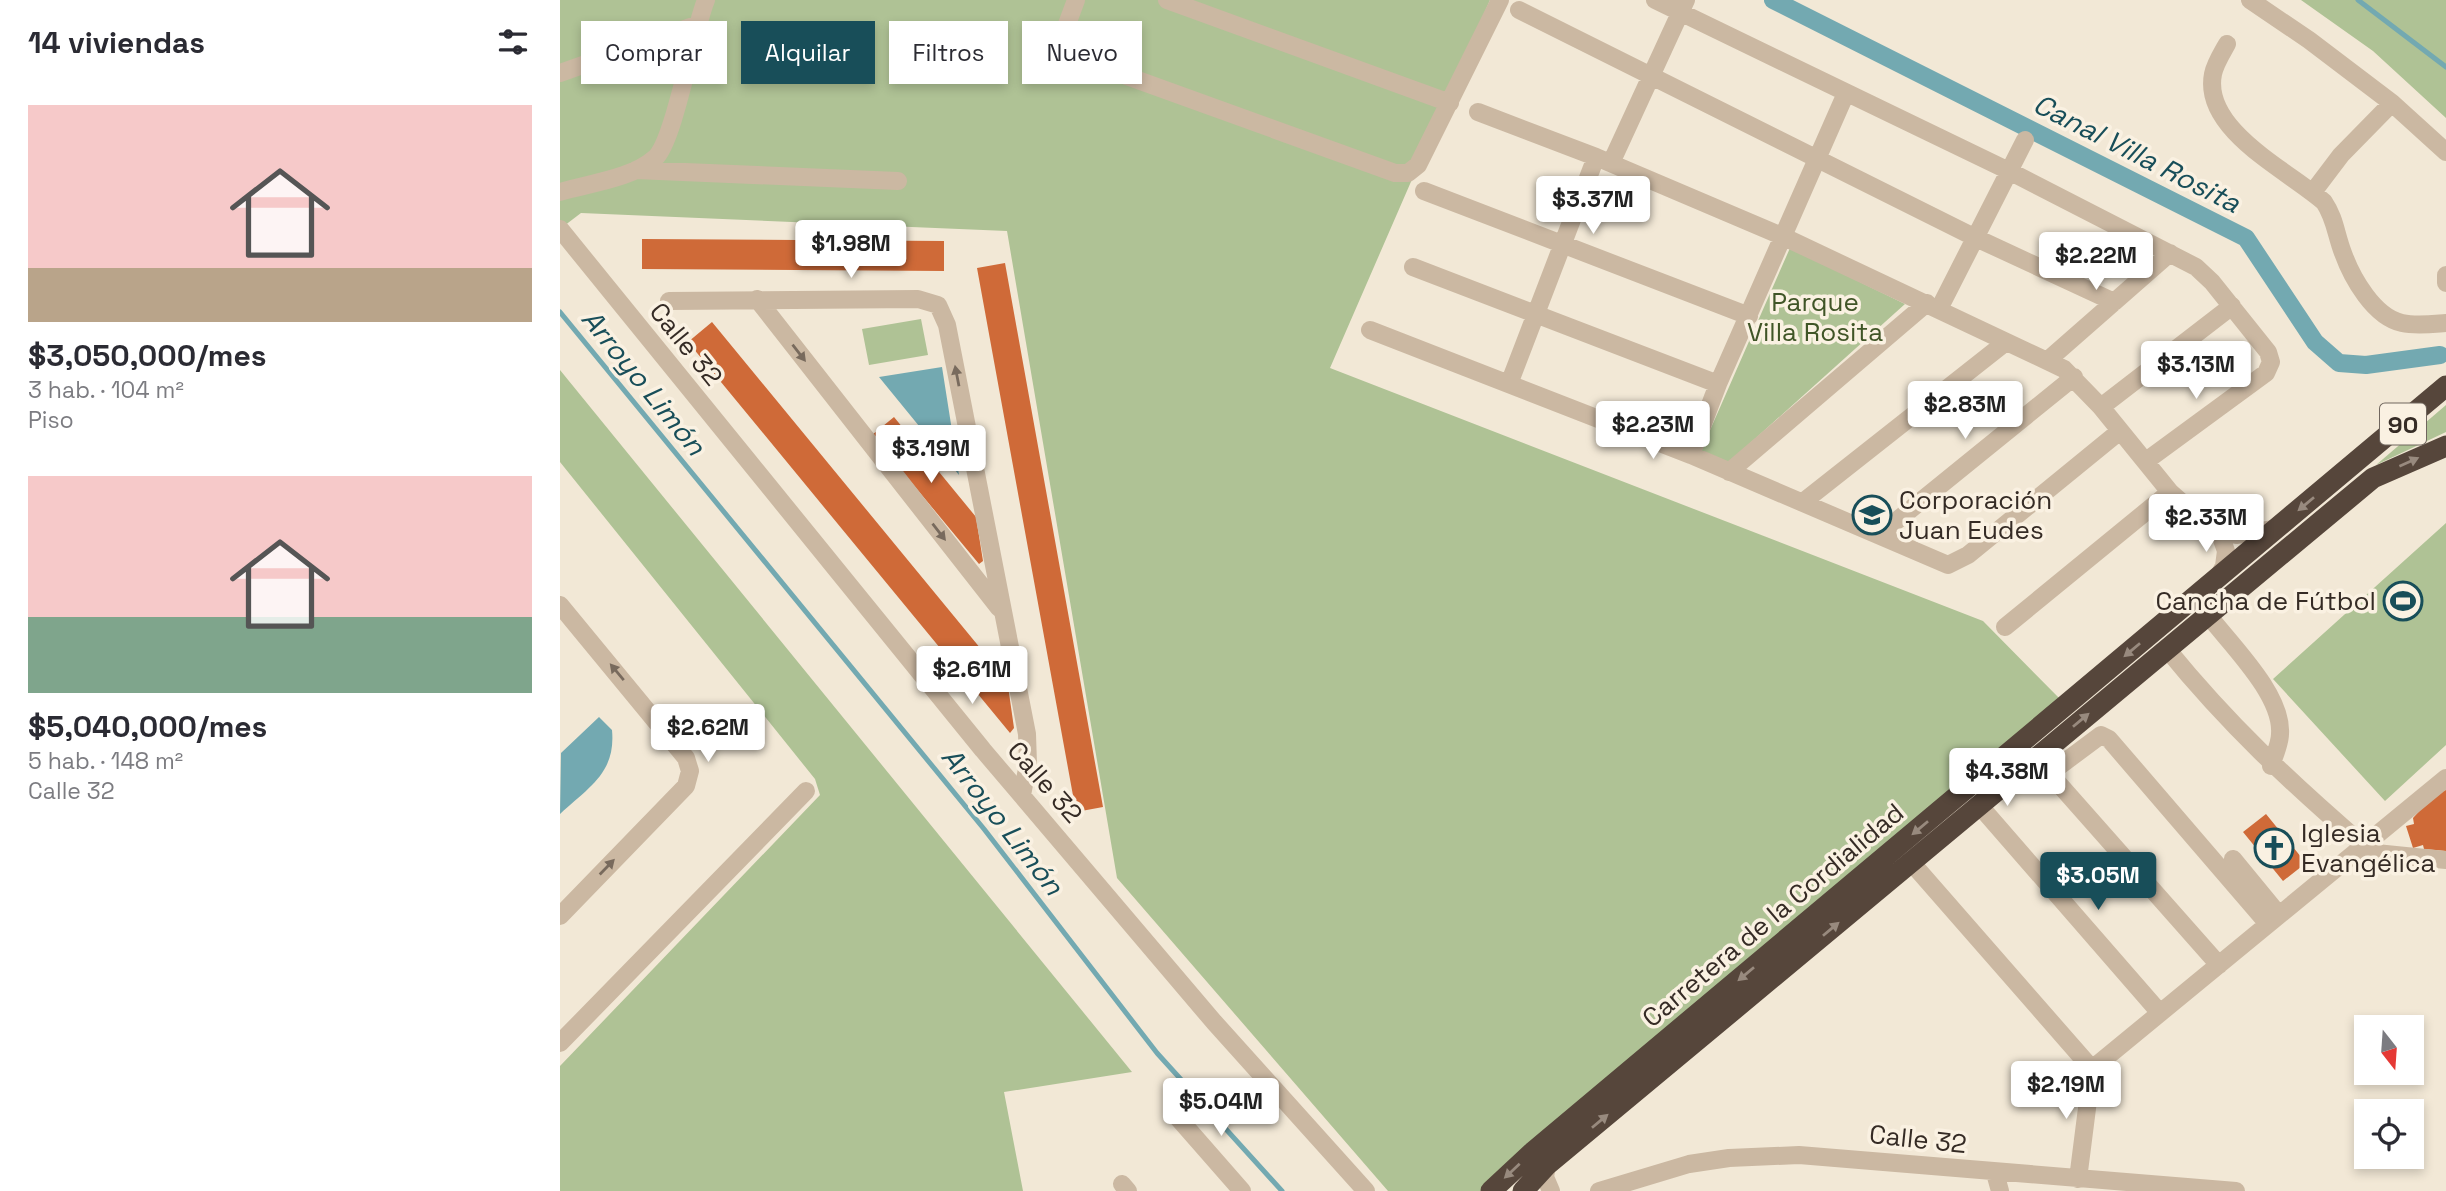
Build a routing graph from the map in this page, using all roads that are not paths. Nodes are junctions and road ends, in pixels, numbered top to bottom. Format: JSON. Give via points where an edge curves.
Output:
{"nodes":[{"id":1,"x":705,"y":0,"type":"edge"},
{"id":2,"x":1076,"y":0,"type":"edge"},
{"id":3,"x":1167,"y":0,"type":"edge"},
{"id":4,"x":1500,"y":0,"type":"edge"},
{"id":5,"x":1655,"y":0,"type":"edge"},
{"id":6,"x":2250,"y":0,"type":"edge"},
{"id":7,"x":1683,"y":6,"type":"edge"},
{"id":8,"x":1519,"y":10,"type":"dead end"},
{"id":9,"x":697,"y":21,"type":"edge"},
{"id":10,"x":2227,"y":44,"type":"dead end"},
{"id":11,"x":581,"y":66,"type":"edge"},
{"id":12,"x":560,"y":73,"type":"edge"},
{"id":13,"x":1652,"y":75,"type":"junction"},
{"id":14,"x":680,"y":84,"type":"edge"},
{"id":15,"x":1846,"y":93,"type":"junction"},
{"id":16,"x":1450,"y":103,"type":"junction"},
{"id":17,"x":2392,"y":103,"type":"junction"},
{"id":18,"x":1478,"y":112,"type":"dead end"},
{"id":19,"x":2025,"y":140,"type":"dead end"},
{"id":20,"x":2443,"y":152,"type":"edge"},
{"id":21,"x":1819,"y":158,"type":"junction"},
{"id":22,"x":1604,"y":160,"type":"junction"},
{"id":23,"x":636,"y":170,"type":"junction"},
{"id":24,"x":2009,"y":171,"type":"junction"},
{"id":25,"x":898,"y":181,"type":"dead end"},
{"id":26,"x":1424,"y":191,"type":"dead end"},
{"id":27,"x":560,"y":192,"type":"edge"},
{"id":28,"x":2313,"y":192,"type":"junction"},
{"id":29,"x":562,"y":231,"type":"edge"},
{"id":30,"x":1784,"y":237,"type":"junction"},
{"id":31,"x":1976,"y":237,"type":"junction"},
{"id":32,"x":1562,"y":245,"type":"junction"},
{"id":33,"x":2170,"y":253,"type":"junction"},
{"id":34,"x":1413,"y":267,"type":"dead end"},
{"id":35,"x":2446,"y":275,"type":"edge"},
{"id":36,"x":2446,"y":283,"type":"edge"},
{"id":37,"x":757,"y":299,"type":"junction"},
{"id":38,"x":669,"y":301,"type":"dead end"},
{"id":39,"x":2113,"y":302,"type":"junction"},
{"id":40,"x":1933,"y":306,"type":"junction"},
{"id":41,"x":2232,"y":306,"type":"junction"},
{"id":42,"x":1537,"y":314,"type":"junction"},
{"id":43,"x":1749,"y":316,"type":"junction"},
{"id":44,"x":2446,"y":323,"type":"edge"},
{"id":45,"x":1370,"y":330,"type":"dead end"},
{"id":46,"x":2006,"y":342,"type":"junction"},
{"id":47,"x":2048,"y":360,"type":"junction"},
{"id":48,"x":2074,"y":377,"type":"junction"},
{"id":49,"x":1509,"y":384,"type":"junction"},
{"id":50,"x":1718,"y":384,"type":"junction"},
{"id":51,"x":2446,"y":386,"type":"edge"},
{"id":52,"x":2101,"y":407,"type":"junction"},
{"id":53,"x":2120,"y":431,"type":"junction"},
{"id":54,"x":2446,"y":446,"type":"edge"},
{"id":55,"x":1691,"y":455,"type":"junction"},
{"id":56,"x":2146,"y":461,"type":"junction"},
{"id":57,"x":1729,"y":472,"type":"junction"},
{"id":58,"x":2170,"y":492,"type":"junction"},
{"id":59,"x":1803,"y":502,"type":"junction"},
{"id":60,"x":2210,"y":526,"type":"junction"},
{"id":61,"x":2277,"y":528,"type":"junction"},
{"id":62,"x":1879,"y":536,"type":"junction"},
{"id":63,"x":2217,"y":579,"type":"junction"},
{"id":64,"x":560,"y":605,"type":"edge"},
{"id":65,"x":1001,"y":611,"type":"junction"},
{"id":66,"x":2208,"y":615,"type":"junction"},
{"id":67,"x":2005,"y":627,"type":"dead end"},
{"id":68,"x":2166,"y":649,"type":"junction"},
{"id":69,"x":2043,"y":766,"type":"junction"},
{"id":70,"x":2272,"y":766,"type":"junction"},
{"id":71,"x":2446,"y":778,"type":"edge"},
{"id":72,"x":806,"y":791,"type":"dead end"},
{"id":73,"x":1022,"y":795,"type":"junction"},
{"id":74,"x":1979,"y":806,"type":"junction"},
{"id":75,"x":2363,"y":845,"type":"junction"},
{"id":76,"x":2233,"y":859,"type":"dead end"},
{"id":77,"x":2446,"y":860,"type":"edge"},
{"id":78,"x":1912,"y":862,"type":"junction"},
{"id":79,"x":560,"y":916,"type":"edge"},
{"id":80,"x":2273,"y":920,"type":"junction"},
{"id":81,"x":2219,"y":965,"type":"junction"},
{"id":82,"x":2160,"y":1013,"type":"junction"},
{"id":83,"x":560,"y":1043,"type":"edge"},
{"id":84,"x":2092,"y":1069,"type":"junction"},
{"id":85,"x":1172,"y":1111,"type":"dead end"},
{"id":86,"x":1547,"y":1165,"type":"junction"},
{"id":87,"x":1995,"y":1173,"type":"junction"},
{"id":88,"x":2078,"y":1179,"type":"junction"},
{"id":89,"x":2039,"y":1183,"type":"edge"},
{"id":90,"x":1242,"y":1191,"type":"edge"},
{"id":91,"x":1366,"y":1191,"type":"edge"},
{"id":92,"x":1491,"y":1191,"type":"edge"},
{"id":93,"x":1522,"y":1191,"type":"edge"},
{"id":94,"x":1551,"y":1191,"type":"edge"},
{"id":95,"x":1600,"y":1191,"type":"edge"},
{"id":96,"x":2000,"y":1191,"type":"edge"},
{"id":97,"x":2236,"y":1191,"type":"edge"}],
"edges":[{"from":1,"to":9,"type":"street"},
{"from":2,"to":16,"type":"street","via":[[1063,35],[1065,48],[1074,57],[1395,173],[1408,173],[1418,165]]},
{"from":3,"to":16,"type":"street"},
{"from":4,"to":16,"type":"street"},
{"from":5,"to":7,"type":"street"},
{"from":6,"to":17,"type":"street"},
{"from":7,"to":13,"type":"street"},
{"from":7,"to":15,"type":"street"},
{"from":8,"to":13,"type":"street"},
{"from":10,"to":28,"type":"street","via":[[2213,73],[2220,113],[2236,135]]},
{"from":11,"to":12,"type":"street"},
{"from":13,"to":21,"type":"street"},
{"from":13,"to":22,"type":"street"},
{"from":14,"to":23,"type":"street","via":[[658,156]]},
{"from":15,"to":21,"type":"street"},
{"from":15,"to":24,"type":"street"},
{"from":17,"to":20,"type":"street"},
{"from":17,"to":28,"type":"street","via":[[2341,155]]},
{"from":18,"to":22,"type":"street"},
{"from":19,"to":24,"type":"street"},
{"from":21,"to":30,"type":"street"},
{"from":21,"to":31,"type":"street"},
{"from":22,"to":30,"type":"street"},
{"from":22,"to":32,"type":"street"},
{"from":23,"to":25,"type":"street"},
{"from":23,"to":27,"type":"street"},
{"from":24,"to":31,"type":"street"},
{"from":24,"to":33,"type":"street"},
{"from":26,"to":32,"type":"street"},
{"from":28,"to":44,"type":"street","via":[[2332,214],[2342,251],[2360,286],[2384,315],[2413,325]]},
{"from":29,"to":73,"type":"street","name":"Calle 32"},
{"from":30,"to":40,"type":"street"},
{"from":30,"to":43,"type":"street"},
{"from":31,"to":39,"type":"street"},
{"from":31,"to":40,"type":"street"},
{"from":32,"to":42,"type":"street"},
{"from":32,"to":43,"type":"street"},
{"from":33,"to":39,"type":"street"},
{"from":33,"to":41,"type":"street","via":[[2196,267]]},
{"from":34,"to":42,"type":"street"},
{"from":35,"to":36,"type":"street"},
{"from":37,"to":38,"type":"street"},
{"from":37,"to":65,"type":"street","one_way":true},
{"from":65,"to":37,"type":"street","one_way":true,"via":[[947,325],[938,305],[918,299]]},
{"from":39,"to":47,"type":"street"},
{"from":40,"to":46,"type":"street"},
{"from":40,"to":57,"type":"street"},
{"from":41,"to":52,"type":"street"},
{"from":41,"to":56,"type":"street","via":[[2267,352],[2271,362],[2266,373]]},
{"from":42,"to":49,"type":"street"},
{"from":42,"to":50,"type":"street"},
{"from":43,"to":50,"type":"street"},
{"from":45,"to":49,"type":"street"},
{"from":46,"to":47,"type":"street"},
{"from":46,"to":59,"type":"street"},
{"from":47,"to":48,"type":"street"},
{"from":48,"to":52,"type":"street"},
{"from":48,"to":62,"type":"street"},
{"from":49,"to":55,"type":"street"},
{"from":50,"to":55,"type":"street"},
{"from":51,"to":61,"type":"highway","name":"Carretera de la Cordialidad","number":"90","one_way":true},
{"from":52,"to":53,"type":"street"},
{"from":53,"to":56,"type":"street"},
{"from":53,"to":62,"type":"street","via":[[1958,562],[1948,565]]},
{"from":66,"to":54,"type":"highway","name":"Carretera de la Cordialidad","number":"90","one_way":true,"via":[[2373,478]]},
{"from":55,"to":57,"type":"street"},
{"from":56,"to":58,"type":"street"},
{"from":57,"to":59,"type":"street"},
{"from":58,"to":60,"type":"street"},
{"from":58,"to":67,"type":"street"},
{"from":59,"to":62,"type":"street"},
{"from":60,"to":61,"type":"street","via":[[2236,535]]},
{"from":60,"to":63,"type":"street","via":[[2226,551]]},
{"from":61,"to":63,"type":"highway","name":"Carretera de la Cordialidad","number":"90"},
{"from":63,"to":92,"type":"highway","name":"Carretera de la Cordialidad","number":"90","one_way":true},
{"from":79,"to":64,"type":"street","one_way":true,"via":[[685,786],[690,771],[686,758]]},
{"from":65,"to":73,"type":"street","via":[[1027,734]]},
{"from":66,"to":68,"type":"highway","name":"Carretera de la Cordialidad","number":"90"},
{"from":66,"to":70,"type":"street","via":[[2269,693],[2279,713],[2280,735]]},
{"from":69,"to":68,"type":"highway","name":"Carretera de la Cordialidad","number":"90","one_way":true},
{"from":68,"to":70,"type":"street"},
{"from":69,"to":74,"type":"highway","name":"Carretera de la Cordialidad","number":"90"},
{"from":69,"to":80,"type":"street","via":[[2101,735],[2109,739]]},
{"from":69,"to":81,"type":"street"},
{"from":70,"to":75,"type":"street"},
{"from":71,"to":75,"type":"street"},
{"from":72,"to":83,"type":"street"},
{"from":73,"to":91,"type":"street","name":"Calle 32","via":[[1214,1022]]},
{"from":74,"to":78,"type":"highway","name":"Carretera de la Cordialidad","number":"90"},
{"from":74,"to":82,"type":"street"},
{"from":75,"to":77,"type":"street","via":[[2376,853]]},
{"from":75,"to":80,"type":"street"},
{"from":76,"to":80,"type":"street"},
{"from":78,"to":84,"type":"street"},
{"from":86,"to":78,"type":"highway","name":"Carretera de la Cordialidad","number":"90","one_way":true},
{"from":80,"to":81,"type":"street"},
{"from":81,"to":82,"type":"street"},
{"from":82,"to":84,"type":"street"},
{"from":84,"to":88,"type":"street"},
{"from":85,"to":90,"type":"street"},
{"from":86,"to":93,"type":"highway","name":"Carretera de la Cordialidad","number":"90"},
{"from":86,"to":94,"type":"street","via":[[1545,1177]]},
{"from":87,"to":89,"type":"street","name":"Calle 32"},
{"from":87,"to":95,"type":"street","name":"Calle 32","via":[[1870,1160],[1764,1156],[1689,1164]]},
{"from":87,"to":96,"type":"street"},
{"from":88,"to":89,"type":"street","name":"Calle 32"},
{"from":88,"to":97,"type":"street","name":"Calle 32"}]}
